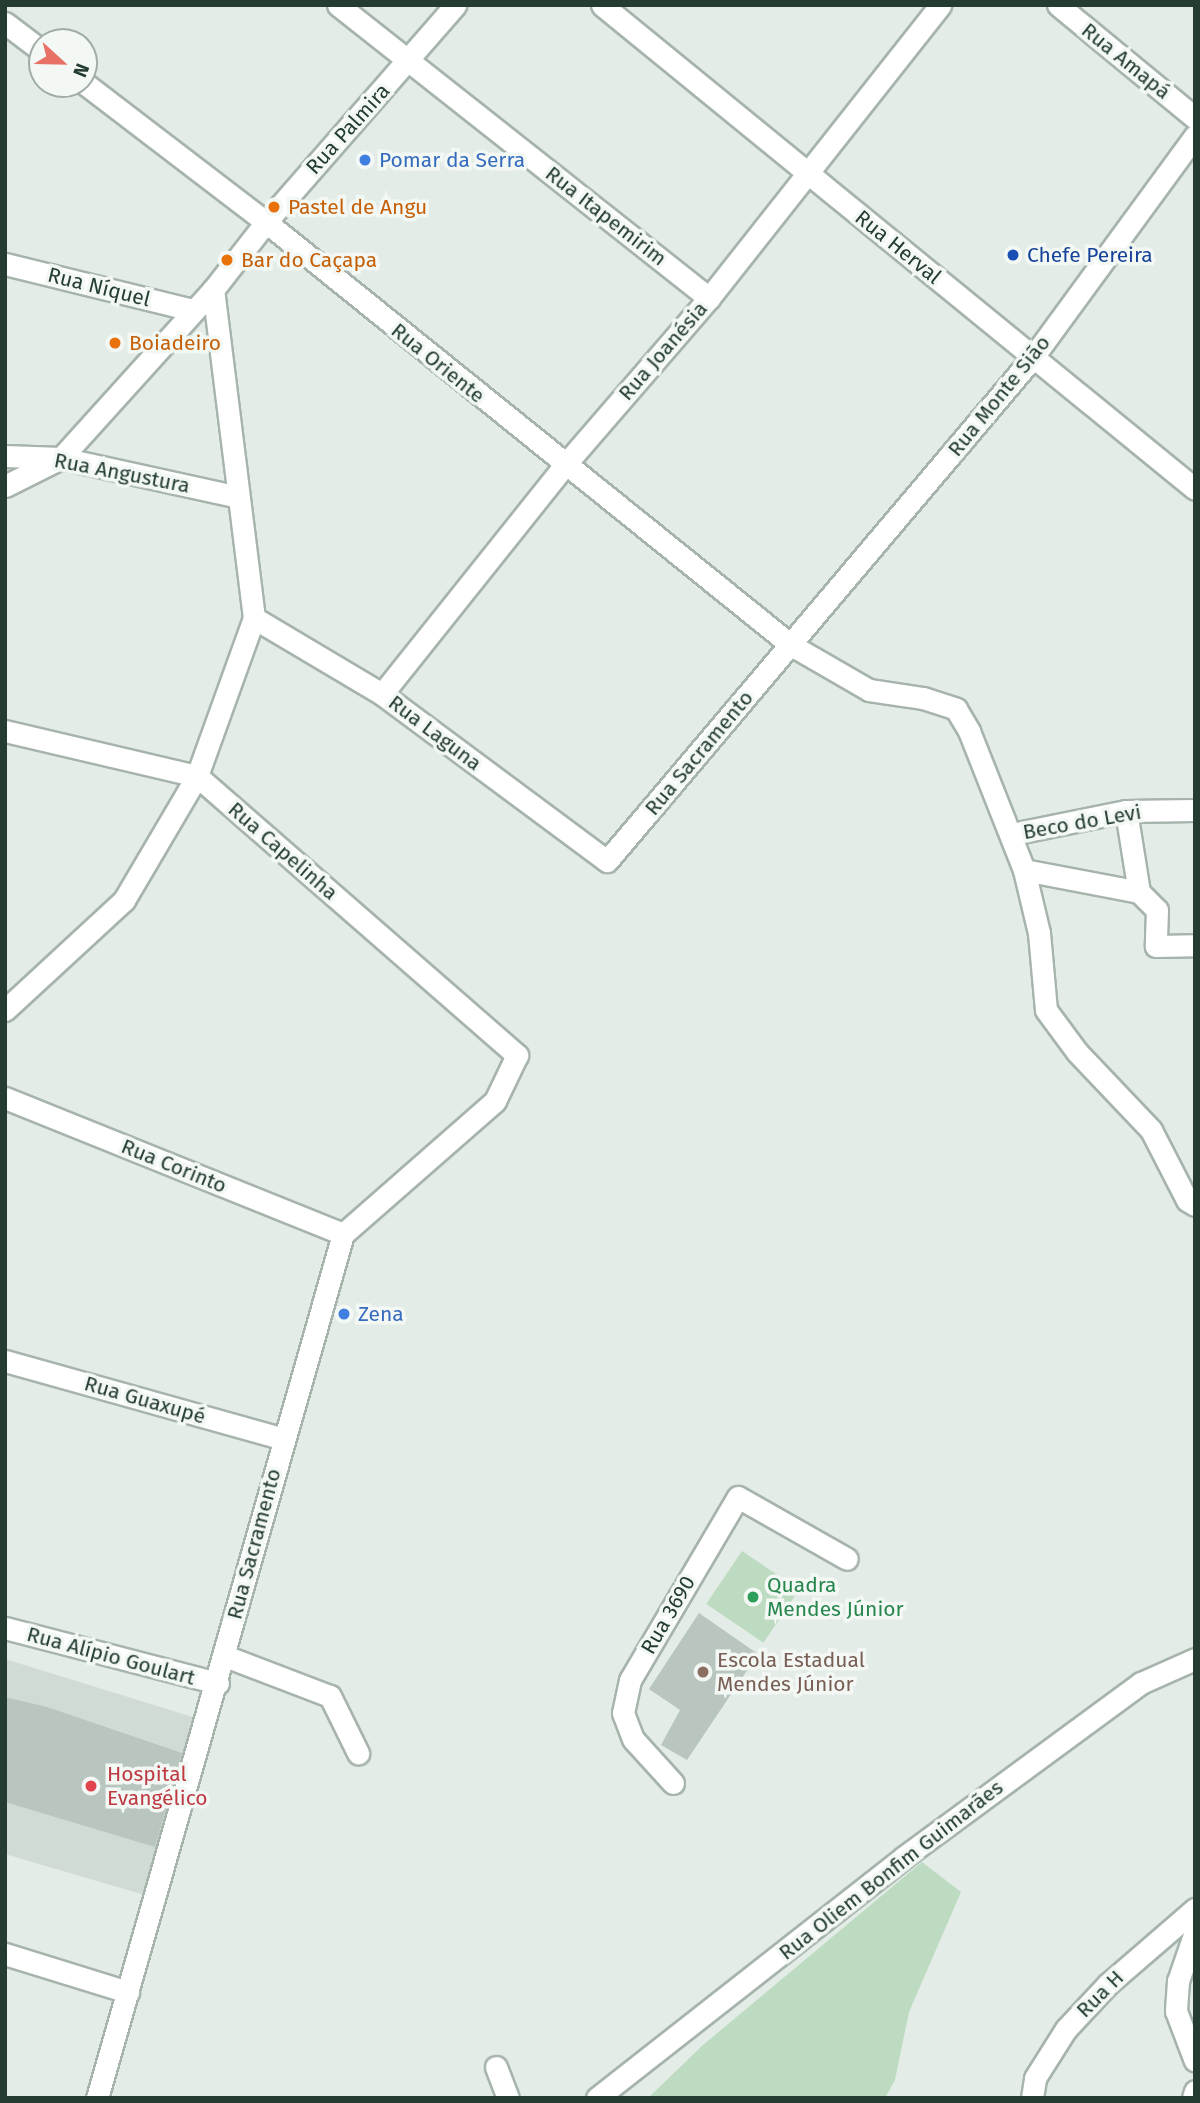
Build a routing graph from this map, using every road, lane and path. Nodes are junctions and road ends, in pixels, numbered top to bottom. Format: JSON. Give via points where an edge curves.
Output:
{"nodes":[{"id":1,"x":338,"y":5,"type":"edge"},
{"id":2,"x":455,"y":5,"type":"edge"},
{"id":3,"x":601,"y":5,"type":"edge"},
{"id":4,"x":940,"y":5,"type":"edge"},
{"id":5,"x":1058,"y":5,"type":"edge"},
{"id":6,"x":5,"y":23,"type":"edge"},
{"id":7,"x":28,"y":40,"type":"edge"},
{"id":8,"x":409,"y":61,"type":"junction"},
{"id":9,"x":98,"y":94,"type":"edge"},
{"id":10,"x":1195,"y":118,"type":"edge"},
{"id":11,"x":1195,"y":136,"type":"edge"},
{"id":12,"x":808,"y":174,"type":"junction"},
{"id":13,"x":266,"y":222,"type":"junction"},
{"id":14,"x":5,"y":264,"type":"edge"},
{"id":15,"x":213,"y":290,"type":"junction"},
{"id":16,"x":709,"y":298,"type":"junction"},
{"id":17,"x":192,"y":310,"type":"junction"},
{"id":18,"x":1033,"y":357,"type":"junction"},
{"id":19,"x":5,"y":456,"type":"edge"},
{"id":20,"x":61,"y":458,"type":"junction"},
{"id":21,"x":565,"y":466,"type":"junction"},
{"id":22,"x":5,"y":486,"type":"edge"},
{"id":23,"x":1195,"y":489,"type":"edge"},
{"id":24,"x":238,"y":497,"type":"junction"},
{"id":25,"x":254,"y":618,"type":"junction"},
{"id":26,"x":791,"y":645,"type":"junction"},
{"id":27,"x":383,"y":694,"type":"junction"},
{"id":28,"x":5,"y":731,"type":"edge"},
{"id":29,"x":197,"y":776,"type":"junction"},
{"id":30,"x":1195,"y":810,"type":"edge"},
{"id":31,"x":1126,"y":811,"type":"junction"},
{"id":32,"x":1012,"y":834,"type":"junction"},
{"id":33,"x":607,"y":861,"type":"joint"},
{"id":34,"x":1024,"y":870,"type":"junction"},
{"id":35,"x":1139,"y":892,"type":"junction"},
{"id":36,"x":1195,"y":945,"type":"edge"},
{"id":37,"x":5,"y":1010,"type":"edge"},
{"id":38,"x":5,"y":1098,"type":"edge"},
{"id":39,"x":1195,"y":1205,"type":"edge"},
{"id":40,"x":343,"y":1234,"type":"junction"},
{"id":41,"x":5,"y":1361,"type":"edge"},
{"id":42,"x":284,"y":1439,"type":"junction"},
{"id":43,"x":847,"y":1559,"type":"dead end"},
{"id":44,"x":5,"y":1628,"type":"edge"},
{"id":45,"x":225,"y":1656,"type":"junction"},
{"id":46,"x":1195,"y":1659,"type":"edge"},
{"id":47,"x":218,"y":1683,"type":"junction"},
{"id":48,"x":358,"y":1753,"type":"dead end"},
{"id":49,"x":673,"y":1783,"type":"dead end"},
{"id":50,"x":1195,"y":1909,"type":"edge"},
{"id":51,"x":1195,"y":1932,"type":"edge"},
{"id":52,"x":5,"y":1954,"type":"edge"},
{"id":53,"x":128,"y":1992,"type":"junction"},
{"id":54,"x":1195,"y":2061,"type":"edge"},
{"id":55,"x":496,"y":2067,"type":"dead end"},
{"id":56,"x":1195,"y":2091,"type":"edge"},
{"id":57,"x":97,"y":2098,"type":"edge"},
{"id":58,"x":508,"y":2098,"type":"edge"},
{"id":59,"x":597,"y":2098,"type":"edge"},
{"id":60,"x":1032,"y":2098,"type":"edge"},
{"id":61,"x":1193,"y":2098,"type":"edge"}],
"edges":[{"from":1,"to":8,"type":"street","name":"Rua Itapemirim"},
{"from":2,"to":8,"type":"street","name":"Rua Palmira"},
{"from":3,"to":12,"type":"street","name":"Rua Herval"},
{"from":4,"to":12,"type":"street","name":"Rua Joanésia"},
{"from":5,"to":10,"type":"street","name":"Rua Amapá"},
{"from":6,"to":7,"type":"street"},
{"from":8,"to":13,"type":"street","name":"Rua Palmira"},
{"from":8,"to":16,"type":"street","name":"Rua Itapemirim"},
{"from":9,"to":13,"type":"street","name":"Rua Oriente"},
{"from":11,"to":18,"type":"street","name":"Rua Monte Sião"},
{"from":12,"to":16,"type":"street","name":"Rua Joanésia"},
{"from":12,"to":18,"type":"street","name":"Rua Herval"},
{"from":13,"to":15,"type":"street","name":"Rua Palmira"},
{"from":13,"to":21,"type":"street","name":"Rua Oriente"},
{"from":14,"to":17,"type":"street","name":"Rua Níquel"},
{"from":15,"to":17,"type":"street","name":"Rua Palmira"},
{"from":15,"to":24,"type":"street"},
{"from":16,"to":21,"type":"street","name":"Rua Joanésia"},
{"from":17,"to":20,"type":"street","name":"Rua Palmira"},
{"from":18,"to":23,"type":"street","name":"Rua Herval"},
{"from":18,"to":26,"type":"street","name":"Rua Monte Sião"},
{"from":19,"to":20,"type":"street","name":"Rua Angustura"},
{"from":20,"to":22,"type":"street","name":"Rua Palmira"},
{"from":20,"to":24,"type":"street","name":"Rua Angustura"},
{"from":21,"to":26,"type":"street","name":"Rua Oriente"},
{"from":21,"to":27,"type":"street","name":"Rua Joanésia"},
{"from":24,"to":25,"type":"street"},
{"from":25,"to":27,"type":"street","name":"Rua Laguna"},
{"from":25,"to":29,"type":"street"},
{"from":26,"to":32,"type":"street","name":"Rua Oriente","via":[[869,690],[956,709],[970,731]]},
{"from":26,"to":33,"type":"street","name":"Rua Sacramento"},
{"from":27,"to":33,"type":"street","name":"Rua Laguna"},
{"from":28,"to":29,"type":"street","name":"Rua Capelinha"},
{"from":29,"to":37,"type":"street","via":[[124,900]]},
{"from":29,"to":40,"type":"street","name":"Rua Capelinha","via":[[517,1055],[495,1101]]},
{"from":30,"to":31,"type":"street","name":"Beco do Levi"},
{"from":31,"to":32,"type":"street","name":"Beco do Levi"},
{"from":31,"to":35,"type":"street"},
{"from":32,"to":34,"type":"street"},
{"from":34,"to":35,"type":"street"},
{"from":34,"to":39,"type":"street","via":[[1040,933],[1046,1010],[1151,1130],[1187,1200]]},
{"from":35,"to":36,"type":"street","via":[[1157,909],[1156,946]]},
{"from":38,"to":40,"type":"street","name":"Rua Corinto"},
{"from":40,"to":42,"type":"street","name":"Rua Sacramento"},
{"from":41,"to":42,"type":"street","name":"Rua Guaxupé"},
{"from":42,"to":45,"type":"street","name":"Rua Sacramento"},
{"from":43,"to":49,"type":"street","name":"Rua 3690","via":[[738,1497],[630,1680],[623,1713],[633,1739]]},
{"from":44,"to":47,"type":"street","name":"Rua Alípio Goulart"},
{"from":45,"to":47,"type":"street","name":"Rua Sacramento"},
{"from":45,"to":48,"type":"street","via":[[330,1696]]},
{"from":46,"to":59,"type":"street","name":"Rua Oliem Bonfim Guimarães","via":[[1141,1683],[958,1817]]},
{"from":47,"to":53,"type":"street","name":"Rua Sacramento"},
{"from":50,"to":60,"type":"street","name":"Rua H","via":[[1108,1984],[1066,2029],[1035,2078]]},
{"from":51,"to":54,"type":"street","via":[[1178,1981],[1176,2011]]},
{"from":52,"to":53,"type":"street"},
{"from":53,"to":57,"type":"street","name":"Rua Sacramento"},
{"from":55,"to":58,"type":"street"},
{"from":56,"to":61,"type":"street"}]}
